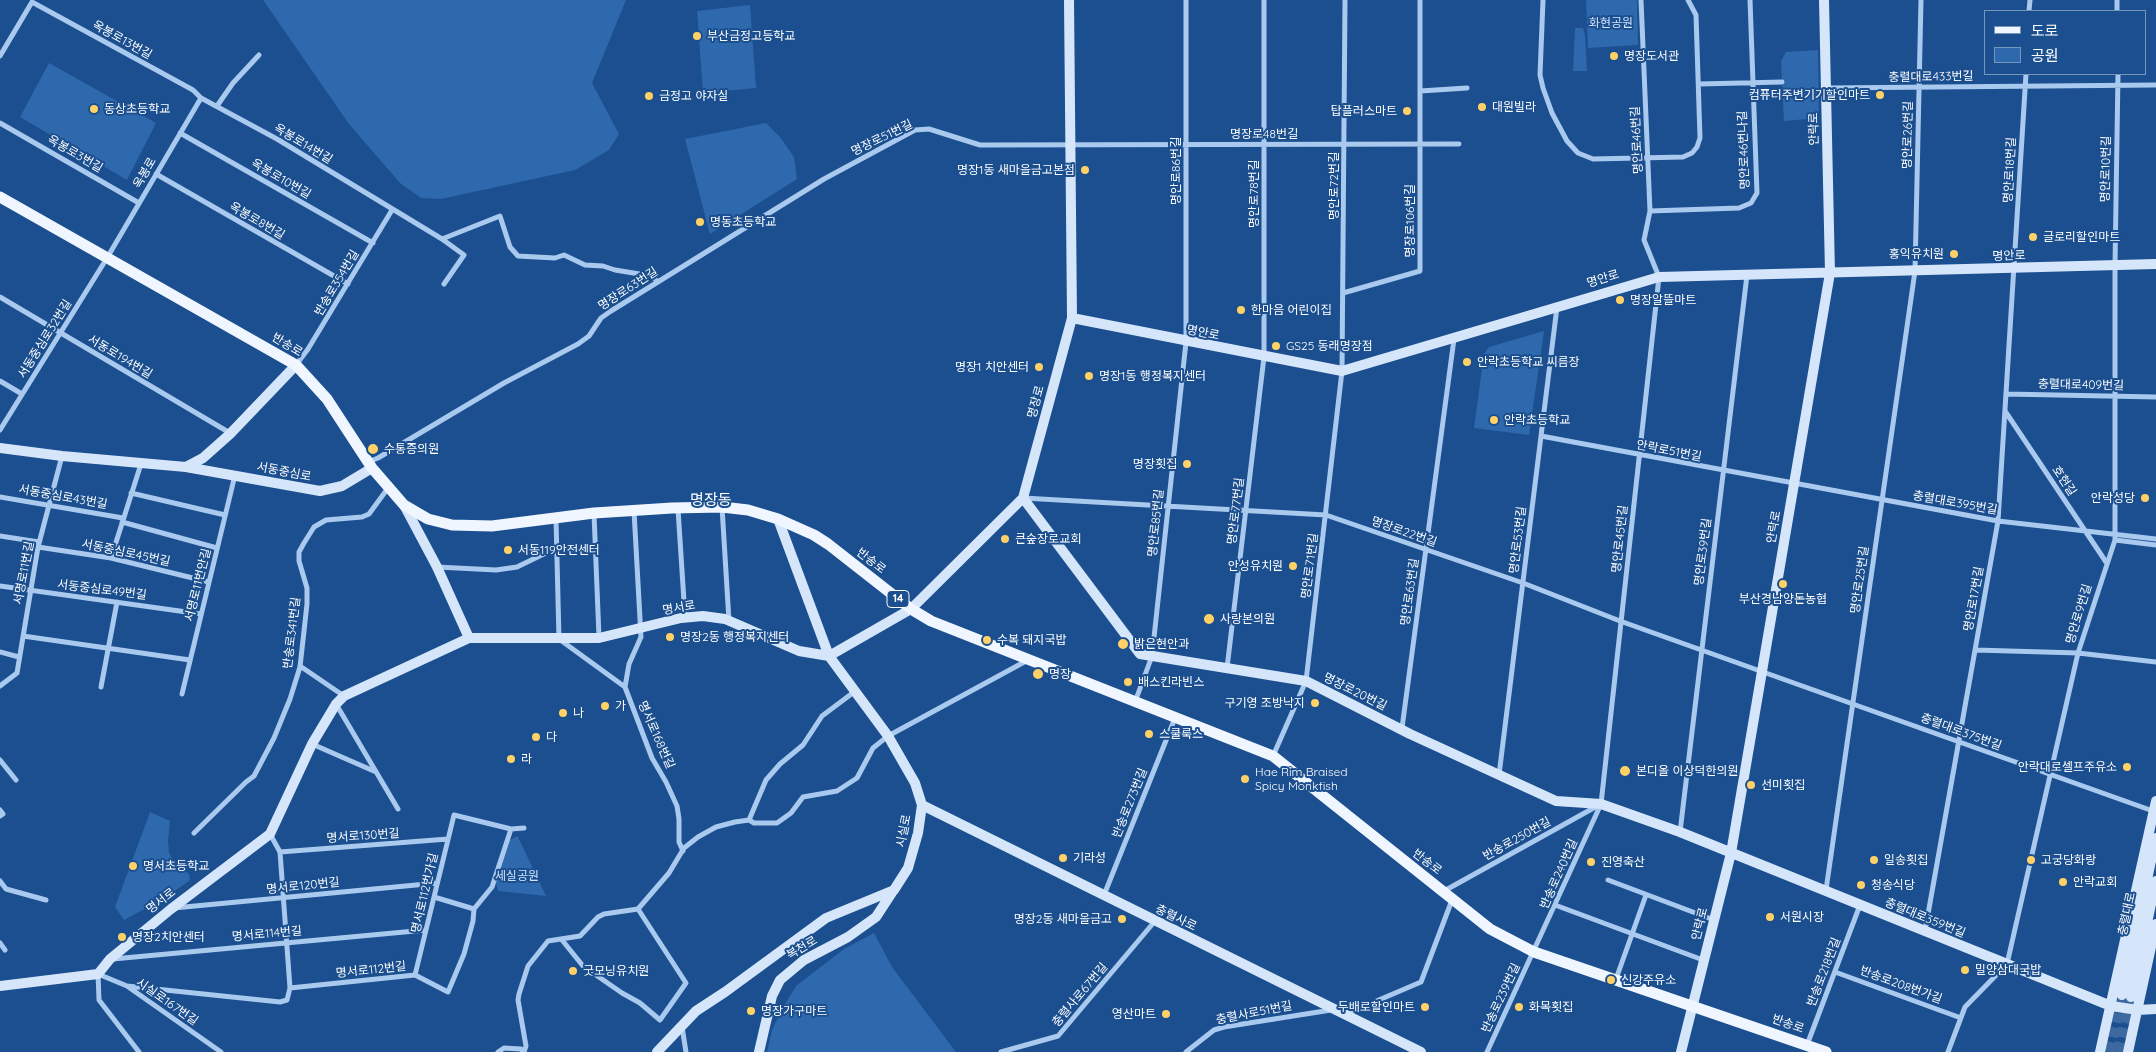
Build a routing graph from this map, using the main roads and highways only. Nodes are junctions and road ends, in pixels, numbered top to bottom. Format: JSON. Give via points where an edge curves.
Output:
{"nodes":[{"id":1,"x":1069,"y":0,"type":"edge"},
{"id":2,"x":1824,"y":0,"type":"edge"},
{"id":3,"x":0,"y":197,"type":"edge"},
{"id":4,"x":2156,"y":264,"type":"edge"},
{"id":5,"x":1830,"y":273,"type":"junction"},
{"id":6,"x":1072,"y":318,"type":"junction"},
{"id":7,"x":296,"y":365,"type":"junction"},
{"id":8,"x":0,"y":448,"type":"edge"},
{"id":9,"x":370,"y":465,"type":"junction"},
{"id":10,"x":186,"y":467,"type":"junction"},
{"id":11,"x":1023,"y":498,"type":"junction"},
{"id":12,"x":404,"y":504,"type":"junction"},
{"id":13,"x":778,"y":518,"type":"junction"},
{"id":14,"x":911,"y":610,"type":"junction"},
{"id":15,"x":469,"y":638,"type":"junction"},
{"id":16,"x":829,"y":656,"type":"junction"},
{"id":17,"x":922,"y":805,"type":"junction"},
{"id":18,"x":2154,"y":806,"type":"edge"},
{"id":19,"x":2156,"y":838,"type":"edge"},
{"id":20,"x":1731,"y":853,"type":"junction"},
{"id":21,"x":2156,"y":881,"type":"edge"},
{"id":22,"x":894,"y":890,"type":"junction"},
{"id":23,"x":2156,"y":924,"type":"edge"},
{"id":24,"x":0,"y":986,"type":"edge"},
{"id":25,"x":1692,"y":1006,"type":"junction"},
{"id":26,"x":2111,"y":1006,"type":"junction"},
{"id":27,"x":2156,"y":1009,"type":"edge"},
{"id":28,"x":2138,"y":1010,"type":"junction"},
{"id":29,"x":657,"y":1052,"type":"edge"},
{"id":30,"x":758,"y":1052,"type":"edge"},
{"id":31,"x":1421,"y":1052,"type":"edge"},
{"id":32,"x":1681,"y":1052,"type":"edge"},
{"id":33,"x":1826,"y":1052,"type":"edge"},
{"id":34,"x":2100,"y":1052,"type":"edge"},
{"id":35,"x":2128,"y":1052,"type":"edge"}],
"edges":[{"from":1,"to":6,"type":"main road","name":"명장로"},
{"from":2,"to":5,"type":"main road","name":"안락로"},
{"from":3,"to":7,"type":"main road","name":"반송로","number":"14"},
{"from":4,"to":5,"type":"main road","name":"명안로"},
{"from":5,"to":6,"type":"main road","name":"명안로","via":[[1659,276],[1342,371]]},
{"from":5,"to":20,"type":"main road","name":"안락로"},
{"from":6,"to":11,"type":"main road","name":"명장로"},
{"from":7,"to":9,"type":"main road","name":"반송로","number":"14","via":[[327,399]]},
{"from":7,"to":10,"type":"main road","via":[[250,416],[204,458]]},
{"from":8,"to":10,"type":"main road","name":"서동중심로"},
{"from":9,"to":10,"type":"main road","name":"서동중심로","via":[[342,486],[324,490]]},
{"from":9,"to":12,"type":"main road","name":"반송로","number":"14"},
{"from":11,"to":14,"type":"main road","name":"명장로"},
{"from":11,"to":20,"type":"main road","name":"명장로20번길","via":[[1140,654],[1306,681],[1556,801],[1601,804]]},
{"from":12,"to":13,"type":"main road","name":"반송로","number":"14","via":[[428,519],[452,525],[492,526],[634,510],[722,507]]},
{"from":12,"to":15,"type":"main road"},
{"from":13,"to":14,"type":"main road","name":"반송로","number":"14","via":[[828,544]]},
{"from":13,"to":16,"type":"main road","name":"시실로"},
{"from":14,"to":16,"type":"main road","name":"명장로"},
{"from":14,"to":25,"type":"main road","name":"반송로","number":"14","via":[[931,621],[1273,756],[1490,929],[1534,952]]},
{"from":15,"to":16,"type":"main road","name":"명서로","via":[[600,638],[703,616],[729,620],[799,651]]},
{"from":15,"to":24,"type":"main road","name":"명서로","via":[[344,696],[312,744],[270,834],[171,909],[110,959],[98,974]]},
{"from":16,"to":17,"type":"main road","name":"시실로","via":[[888,736],[915,783]]},
{"from":17,"to":22,"type":"main road","name":"시실로","via":[[908,868]]},
{"from":17,"to":31,"type":"main road","name":"충렬사로"},
{"from":18,"to":26,"type":"main road"},
{"from":19,"to":21,"type":"main road","name":"충렬대로","via":[[2126,996]]},
{"from":20,"to":25,"type":"main road","name":"안락로"},
{"from":20,"to":26,"type":"main road","name":"충렬대로359번길"},
{"from":22,"to":29,"type":"main road","via":[[826,918],[696,1011]]},
{"from":22,"to":30,"type":"main road","name":"복천로","via":[[876,917],[804,960],[780,980],[772,996]]},
{"from":23,"to":28,"type":"main road"},
{"from":25,"to":32,"type":"main road","name":"안락로"},
{"from":25,"to":33,"type":"main road","name":"반송로","number":"14"},
{"from":26,"to":28,"type":"main road","name":"충렬대로359번길"},
{"from":26,"to":34,"type":"main road"},
{"from":27,"to":28,"type":"main road","name":"충렬대로359번길"},
{"from":28,"to":35,"type":"main road"}]}
